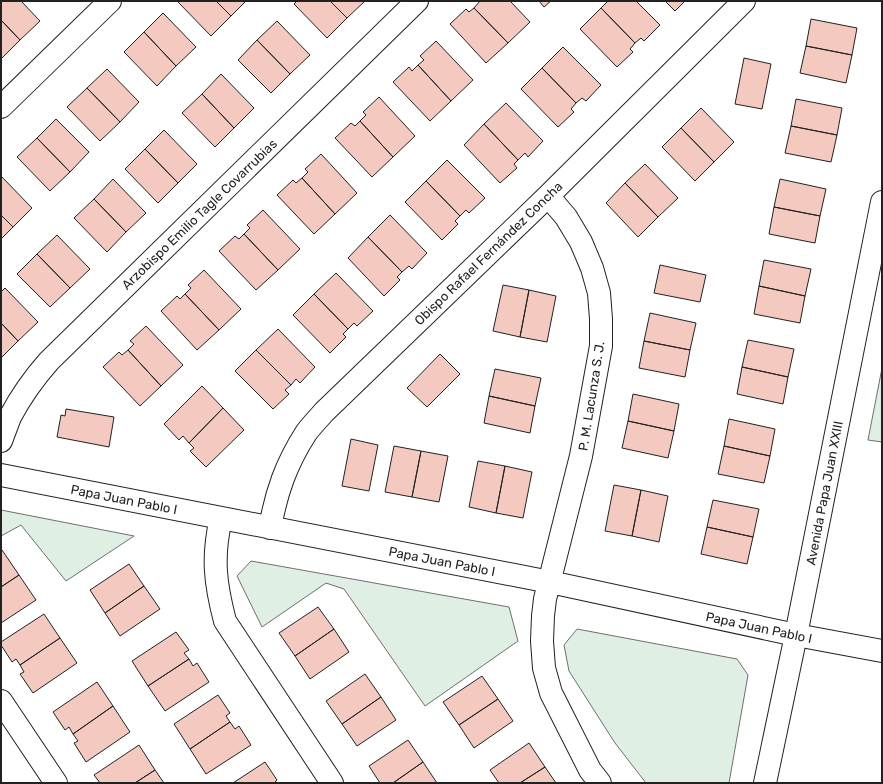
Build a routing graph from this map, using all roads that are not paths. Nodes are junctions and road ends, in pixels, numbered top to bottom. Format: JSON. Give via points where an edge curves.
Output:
{"nodes":[{"id":1,"x":110,"y":1,"type":"edge"},
{"id":2,"x":417,"y":1,"type":"edge"},
{"id":3,"x":744,"y":1,"type":"edge"},
{"id":4,"x":1,"y":107,"type":"edge"},
{"id":5,"x":548,"y":196,"type":"junction"},
{"id":6,"x":882,"y":202,"type":"edge"},
{"id":7,"x":1,"y":441,"type":"edge"},
{"id":8,"x":1,"y":475,"type":"edge"},
{"id":9,"x":221,"y":518,"type":"junction"},
{"id":10,"x":270,"y":528,"type":"junction"},
{"id":11,"x":550,"y":582,"type":"junction"},
{"id":12,"x":796,"y":635,"type":"junction"},
{"id":13,"x":882,"y":651,"type":"edge"},
{"id":14,"x":1,"y":701,"type":"edge"},
{"id":15,"x":56,"y":783,"type":"edge"},
{"id":16,"x":332,"y":783,"type":"edge"},
{"id":17,"x":600,"y":783,"type":"edge"},
{"id":18,"x":765,"y":783,"type":"edge"}],
"edges":[{"from":1,"to":4,"type":"street"},
{"from":2,"to":7,"type":"street","name":"Arzobispo Emilio Tagle Covarrubias","via":[[49,361],[21,398]]},
{"from":3,"to":5,"type":"street","name":"Obispo Rafael Fernández Concha"},
{"from":5,"to":10,"type":"street","name":"Obispo Rafael Fernández Concha","via":[[324,412],[307,432],[293,455],[278,490]]},
{"from":5,"to":11,"type":"street","name":"P. M. Lacunza S. J.","via":[[566,217],[581,242],[592,268],[602,319],[601,346],[581,456]]},
{"from":6,"to":12,"type":"street","name":"Avenida Papa Juan XXIII"},
{"from":8,"to":9,"type":"street","name":"Papa Juan Pablo I"},
{"from":9,"to":10,"type":"street","name":"Papa Juan Pablo I"},
{"from":9,"to":16,"type":"street","via":[[217,536],[216,576],[225,621]]},
{"from":10,"to":11,"type":"street","name":"Papa Juan Pablo I"},
{"from":11,"to":12,"type":"street","name":"Papa Juan Pablo I"},
{"from":11,"to":17,"type":"street","name":"P. M. Lacunza S. J.","via":[[543,616],[544,668],[551,693],[590,770]]},
{"from":12,"to":13,"type":"street","name":"Papa Juan Pablo I"},
{"from":12,"to":18,"type":"street","name":"Avenida Papa Juan XXIII"},
{"from":14,"to":15,"type":"street"}]}
